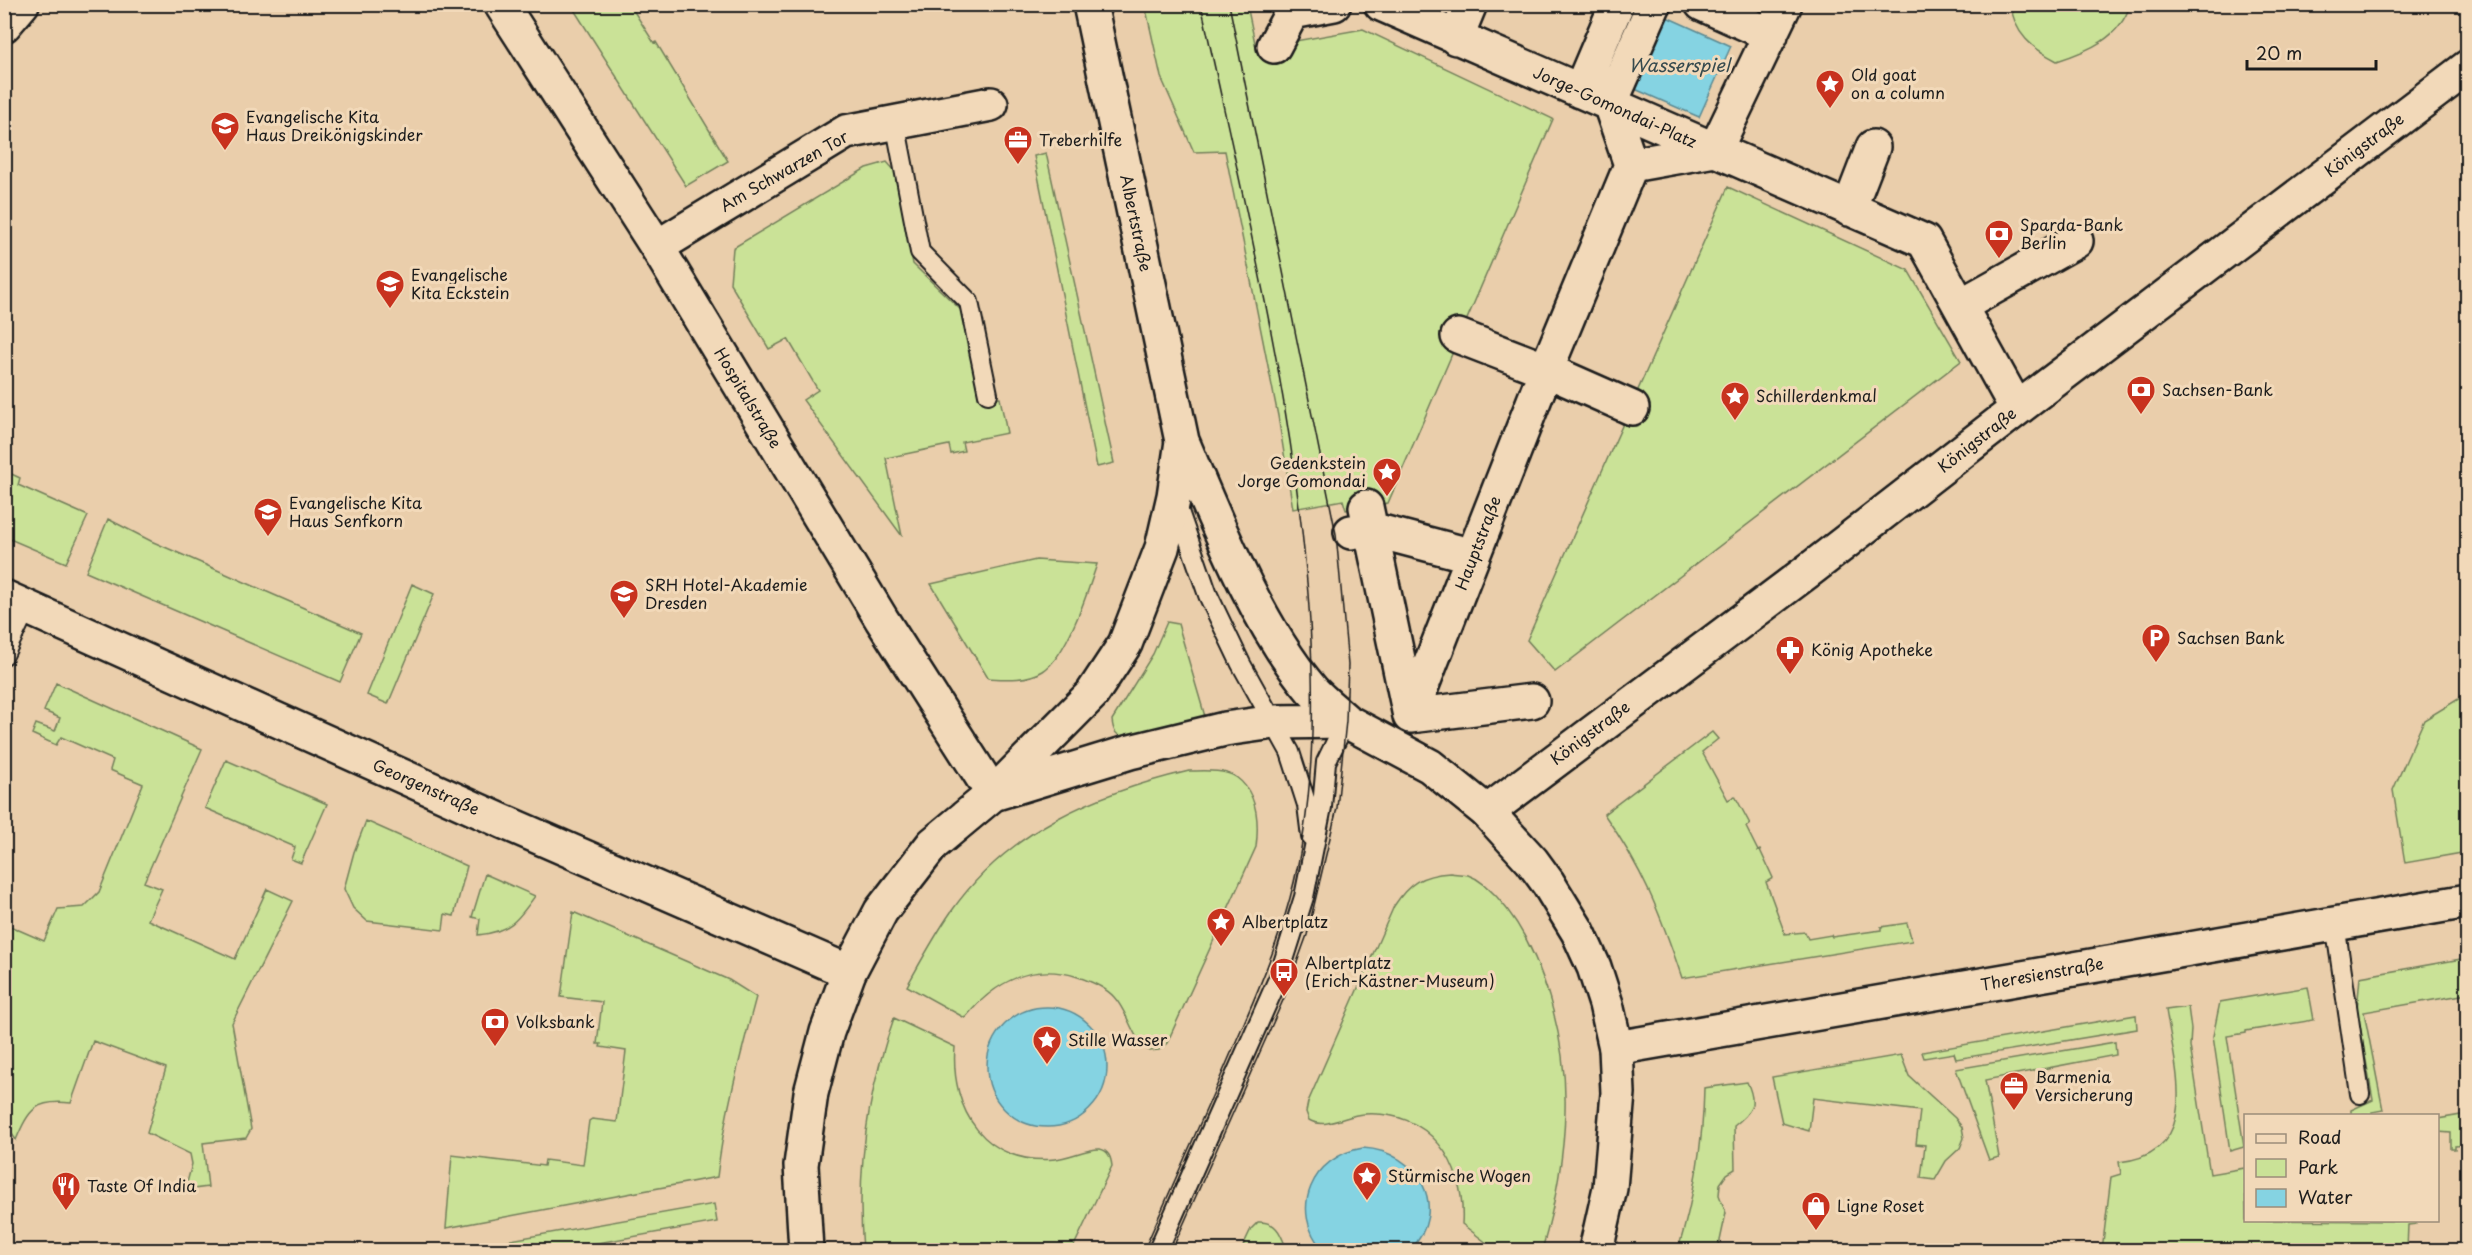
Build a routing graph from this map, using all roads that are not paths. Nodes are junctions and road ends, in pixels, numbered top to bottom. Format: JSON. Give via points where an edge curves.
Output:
{"nodes":[{"id":1,"x":22,"y":4,"type":"edge"},
{"id":2,"x":501,"y":4,"type":"edge"},
{"id":3,"x":1090,"y":4,"type":"edge"},
{"id":4,"x":1334,"y":4,"type":"edge"},
{"id":5,"x":1381,"y":4,"type":"edge"},
{"id":6,"x":1470,"y":4,"type":"edge"},
{"id":7,"x":1617,"y":4,"type":"edge"},
{"id":8,"x":1654,"y":4,"type":"edge"},
{"id":9,"x":1702,"y":4,"type":"edge"},
{"id":10,"x":1785,"y":4,"type":"edge"},
{"id":11,"x":1291,"y":8,"type":"edge"},
{"id":12,"x":4,"y":26,"type":"edge"},
{"id":13,"x":1771,"y":35,"type":"junction"},
{"id":14,"x":1456,"y":38,"type":"junction"},
{"id":15,"x":1274,"y":46,"type":"dead end"},
{"id":16,"x":2468,"y":67,"type":"edge"},
{"id":17,"x":1580,"y":91,"type":"junction"},
{"id":18,"x":991,"y":104,"type":"dead end"},
{"id":19,"x":1610,"y":104,"type":"junction"},
{"id":20,"x":895,"y":122,"type":"junction"},
{"id":21,"x":1873,"y":147,"type":"dead end"},
{"id":22,"x":1715,"y":150,"type":"junction"},
{"id":23,"x":1631,"y":165,"type":"junction"},
{"id":24,"x":1850,"y":209,"type":"junction"},
{"id":25,"x":2076,"y":241,"type":"dead end"},
{"id":26,"x":657,"y":247,"type":"junction"},
{"id":27,"x":1960,"y":306,"type":"junction"},
{"id":28,"x":1458,"y":336,"type":"dead end"},
{"id":29,"x":1545,"y":370,"type":"junction"},
{"id":30,"x":988,"y":394,"type":"dead end"},
{"id":31,"x":1632,"y":408,"type":"dead end"},
{"id":32,"x":2017,"y":408,"type":"junction"},
{"id":33,"x":1182,"y":441,"type":"junction"},
{"id":34,"x":1174,"y":496,"type":"junction"},
{"id":35,"x":1473,"y":556,"type":"junction"},
{"id":36,"x":16,"y":602,"type":"edge"},
{"id":37,"x":4,"y":655,"type":"edge"},
{"id":38,"x":1532,"y":701,"type":"dead end"},
{"id":39,"x":1410,"y":716,"type":"junction"},
{"id":40,"x":1346,"y":721,"type":"junction"},
{"id":41,"x":1274,"y":722,"type":"junction"},
{"id":42,"x":993,"y":794,"type":"junction"},
{"id":43,"x":1487,"y":812,"type":"junction"},
{"id":44,"x":1313,"y":850,"type":"junction"},
{"id":45,"x":2468,"y":901,"type":"edge"},
{"id":46,"x":2335,"y":924,"type":"junction"},
{"id":47,"x":849,"y":972,"type":"junction"},
{"id":48,"x":1616,"y":1048,"type":"junction"},
{"id":49,"x":2360,"y":1094,"type":"dead end"},
{"id":50,"x":806,"y":1251,"type":"edge"},
{"id":51,"x":1158,"y":1251,"type":"edge"},
{"id":52,"x":1596,"y":1251,"type":"edge"}],
"edges":[{"from":1,"to":12,"type":"street"},
{"from":2,"to":26,"type":"street","name":"Hospitalstraße"},
{"from":3,"to":33,"type":"street","name":"Albertstraße"},
{"from":4,"to":11,"type":"street"},
{"from":5,"to":14,"type":"street","name":"Jorge-Gomondai-Platz"},
{"from":6,"to":14,"type":"street"},
{"from":7,"to":17,"type":"street"},
{"from":8,"to":19,"type":"street"},
{"from":9,"to":13,"type":"street"},
{"from":10,"to":13,"type":"street"},
{"from":11,"to":15,"type":"street"},
{"from":13,"to":22,"type":"street"},
{"from":14,"to":17,"type":"street","name":"Jorge-Gomondai-Platz"},
{"from":16,"to":32,"type":"street","name":"Königstraße"},
{"from":17,"to":19,"type":"street","name":"Jorge-Gomondai-Platz"},
{"from":18,"to":20,"type":"street","name":"Am Schwarzen Tor"},
{"from":19,"to":22,"type":"street","name":"Jorge-Gomondai-Platz"},
{"from":19,"to":23,"type":"street"},
{"from":20,"to":26,"type":"street","name":"Am Schwarzen Tor","via":[[846,132]]},
{"from":20,"to":30,"type":"lane","via":[[920,252],[969,302]]},
{"from":21,"to":24,"type":"street"},
{"from":22,"to":23,"type":"street"},
{"from":22,"to":24,"type":"street","name":"Jorge-Gomondai-Platz"},
{"from":23,"to":29,"type":"street","name":"Hauptstraße"},
{"from":24,"to":27,"type":"street","name":"Jorge-Gomondai-Platz","via":[[1924,242]]},
{"from":25,"to":27,"type":"street"},
{"from":26,"to":42,"type":"street","name":"Hospitalstraße","via":[[882,620]]},
{"from":27,"to":32,"type":"street","name":"Jorge-Gomondai-Platz"},
{"from":28,"to":29,"type":"street"},
{"from":29,"to":31,"type":"street"},
{"from":29,"to":35,"type":"street","name":"Hauptstraße"},
{"from":32,"to":43,"type":"street","name":"Königstraße"},
{"from":33,"to":34,"type":"street","name":"Albertstraße"},
{"from":33,"to":40,"type":"street","name":"Albertstraße","via":[[1215,518],[1268,623],[1313,691]]},
{"from":34,"to":41,"type":"lane","via":[[1208,595]]},
{"from":34,"to":42,"type":"street","name":"Albertstraße","via":[[1162,548],[1125,644],[1092,694]]},
{"from":35,"to":39,"type":"street","name":"Hauptstraße"},
{"from":35,"to":39,"type":"street","via":[[1362,523]]},
{"from":36,"to":37,"type":"lane"},
{"from":36,"to":47,"type":"street","name":"Georgenstraße"},
{"from":38,"to":39,"type":"street"},
{"from":40,"to":41,"type":"street"},
{"from":40,"to":43,"type":"street","via":[[1430,766]]},
{"from":40,"to":44,"type":"lane","via":[[1326,762]]},
{"from":41,"to":42,"type":"street","via":[[1225,729],[1130,752]]},
{"from":41,"to":44,"type":"lane","via":[[1300,781]]},
{"from":42,"to":47,"type":"street","via":[[933,844],[881,910]]},
{"from":43,"to":48,"type":"street","via":[[1548,883],[1578,932],[1594,967]]},
{"from":44,"to":51,"type":"lane","via":[[1304,897],[1278,979]]},
{"from":45,"to":46,"type":"street","name":"Theresienstraße"},
{"from":46,"to":48,"type":"street","name":"Theresienstraße"},
{"from":46,"to":49,"type":"lane"},
{"from":47,"to":50,"type":"street","via":[[811,1092],[801,1165]]},
{"from":48,"to":52,"type":"street","via":[[1610,1188]]}]}
